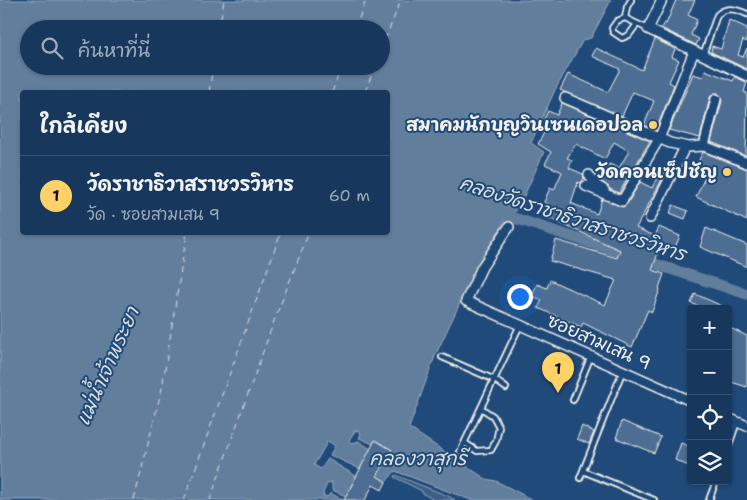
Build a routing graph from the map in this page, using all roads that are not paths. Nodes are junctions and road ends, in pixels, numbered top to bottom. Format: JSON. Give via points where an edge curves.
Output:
{"nodes":[{"id":1,"x":631,"y":0,"type":"edge"},
{"id":2,"x":662,"y":0,"type":"edge"},
{"id":3,"x":747,"y":14,"type":"edge"},
{"id":4,"x":625,"y":18,"type":"junction"},
{"id":5,"x":637,"y":24,"type":"junction"},
{"id":6,"x":648,"y":29,"type":"junction"},
{"id":7,"x":694,"y":51,"type":"junction"},
{"id":8,"x":704,"y":55,"type":"junction"},
{"id":9,"x":747,"y":76,"type":"edge"},
{"id":10,"x":566,"y":98,"type":"dead end"},
{"id":11,"x":716,"y":99,"type":"dead end"},
{"id":12,"x":660,"y":139,"type":"junction"},
{"id":13,"x":704,"y":146,"type":"junction"},
{"id":14,"x":685,"y":147,"type":"junction"},
{"id":15,"x":747,"y":163,"type":"edge"},
{"id":16,"x":589,"y":174,"type":"dead end"},
{"id":17,"x":586,"y":186,"type":"dead end"},
{"id":18,"x":608,"y":196,"type":"junction"},
{"id":19,"x":650,"y":218,"type":"dead end"},
{"id":20,"x":509,"y":227,"type":"dead end"},
{"id":21,"x":520,"y":325,"type":"junction"},
{"id":22,"x":591,"y":356,"type":"junction"},
{"id":23,"x":442,"y":357,"type":"dead end"},
{"id":24,"x":622,"y":370,"type":"junction"},
{"id":25,"x":494,"y":380,"type":"junction"},
{"id":26,"x":506,"y":388,"type":"dead end"},
{"id":27,"x":687,"y":399,"type":"edge"},
{"id":28,"x":573,"y":400,"type":"dead end"},
{"id":29,"x":481,"y":408,"type":"junction"},
{"id":30,"x":733,"y":420,"type":"edge"},
{"id":31,"x":747,"y":426,"type":"edge"},
{"id":32,"x":729,"y":440,"type":"edge"},
{"id":33,"x":465,"y":443,"type":"junction"},
{"id":34,"x":460,"y":452,"type":"dead end"},
{"id":35,"x":584,"y":471,"type":"junction"},
{"id":36,"x":580,"y":478,"type":"dead end"},
{"id":37,"x":715,"y":485,"type":"edge"},
{"id":38,"x":654,"y":500,"type":"edge"},
{"id":39,"x":709,"y":500,"type":"edge"}],
"edges":[{"from":1,"to":4,"type":"lane","via":[[626,7]]},
{"from":2,"to":6,"type":"street"},
{"from":3,"to":8,"type":"lane","via":[[736,9],[720,12]]},
{"from":4,"to":5,"type":"lane"},
{"from":4,"to":5,"type":"lane","via":[[612,28],[612,32],[622,38],[629,35]]},
{"from":5,"to":6,"type":"lane"},
{"from":6,"to":7,"type":"street"},
{"from":7,"to":8,"type":"street"},
{"from":7,"to":12,"type":"street"},
{"from":8,"to":9,"type":"street"},
{"from":10,"to":12,"type":"street"},
{"from":11,"to":13,"type":"street"},
{"from":12,"to":14,"type":"street"},
{"from":12,"to":18,"type":"street","via":[[622,201]]},
{"from":13,"to":14,"type":"street"},
{"from":13,"to":15,"type":"street"},
{"from":14,"to":19,"type":"street"},
{"from":16,"to":18,"type":"street"},
{"from":17,"to":18,"type":"street"},
{"from":20,"to":21,"type":"street","name":"ซอยสามเสน 9","via":[[482,267],[466,301]]},
{"from":21,"to":22,"type":"street","name":"ซอยสามเสน 9"},
{"from":21,"to":25,"type":"lane"},
{"from":22,"to":24,"type":"street","name":"ซอยสามเสน 9"},
{"from":22,"to":28,"type":"lane"},
{"from":23,"to":25,"type":"lane"},
{"from":24,"to":27,"type":"street","name":"ซอยสามเสน 9"},
{"from":24,"to":35,"type":"lane"},
{"from":25,"to":26,"type":"lane"},
{"from":25,"to":29,"type":"lane"},
{"from":29,"to":33,"type":"lane"},
{"from":29,"to":33,"type":"lane","via":[[493,416],[499,427],[496,441],[490,450],[477,451]]},
{"from":30,"to":31,"type":"street"},
{"from":30,"to":32,"type":"lane"},
{"from":33,"to":34,"type":"lane"},
{"from":35,"to":36,"type":"lane"},
{"from":35,"to":38,"type":"lane"},
{"from":37,"to":39,"type":"lane"}]}
